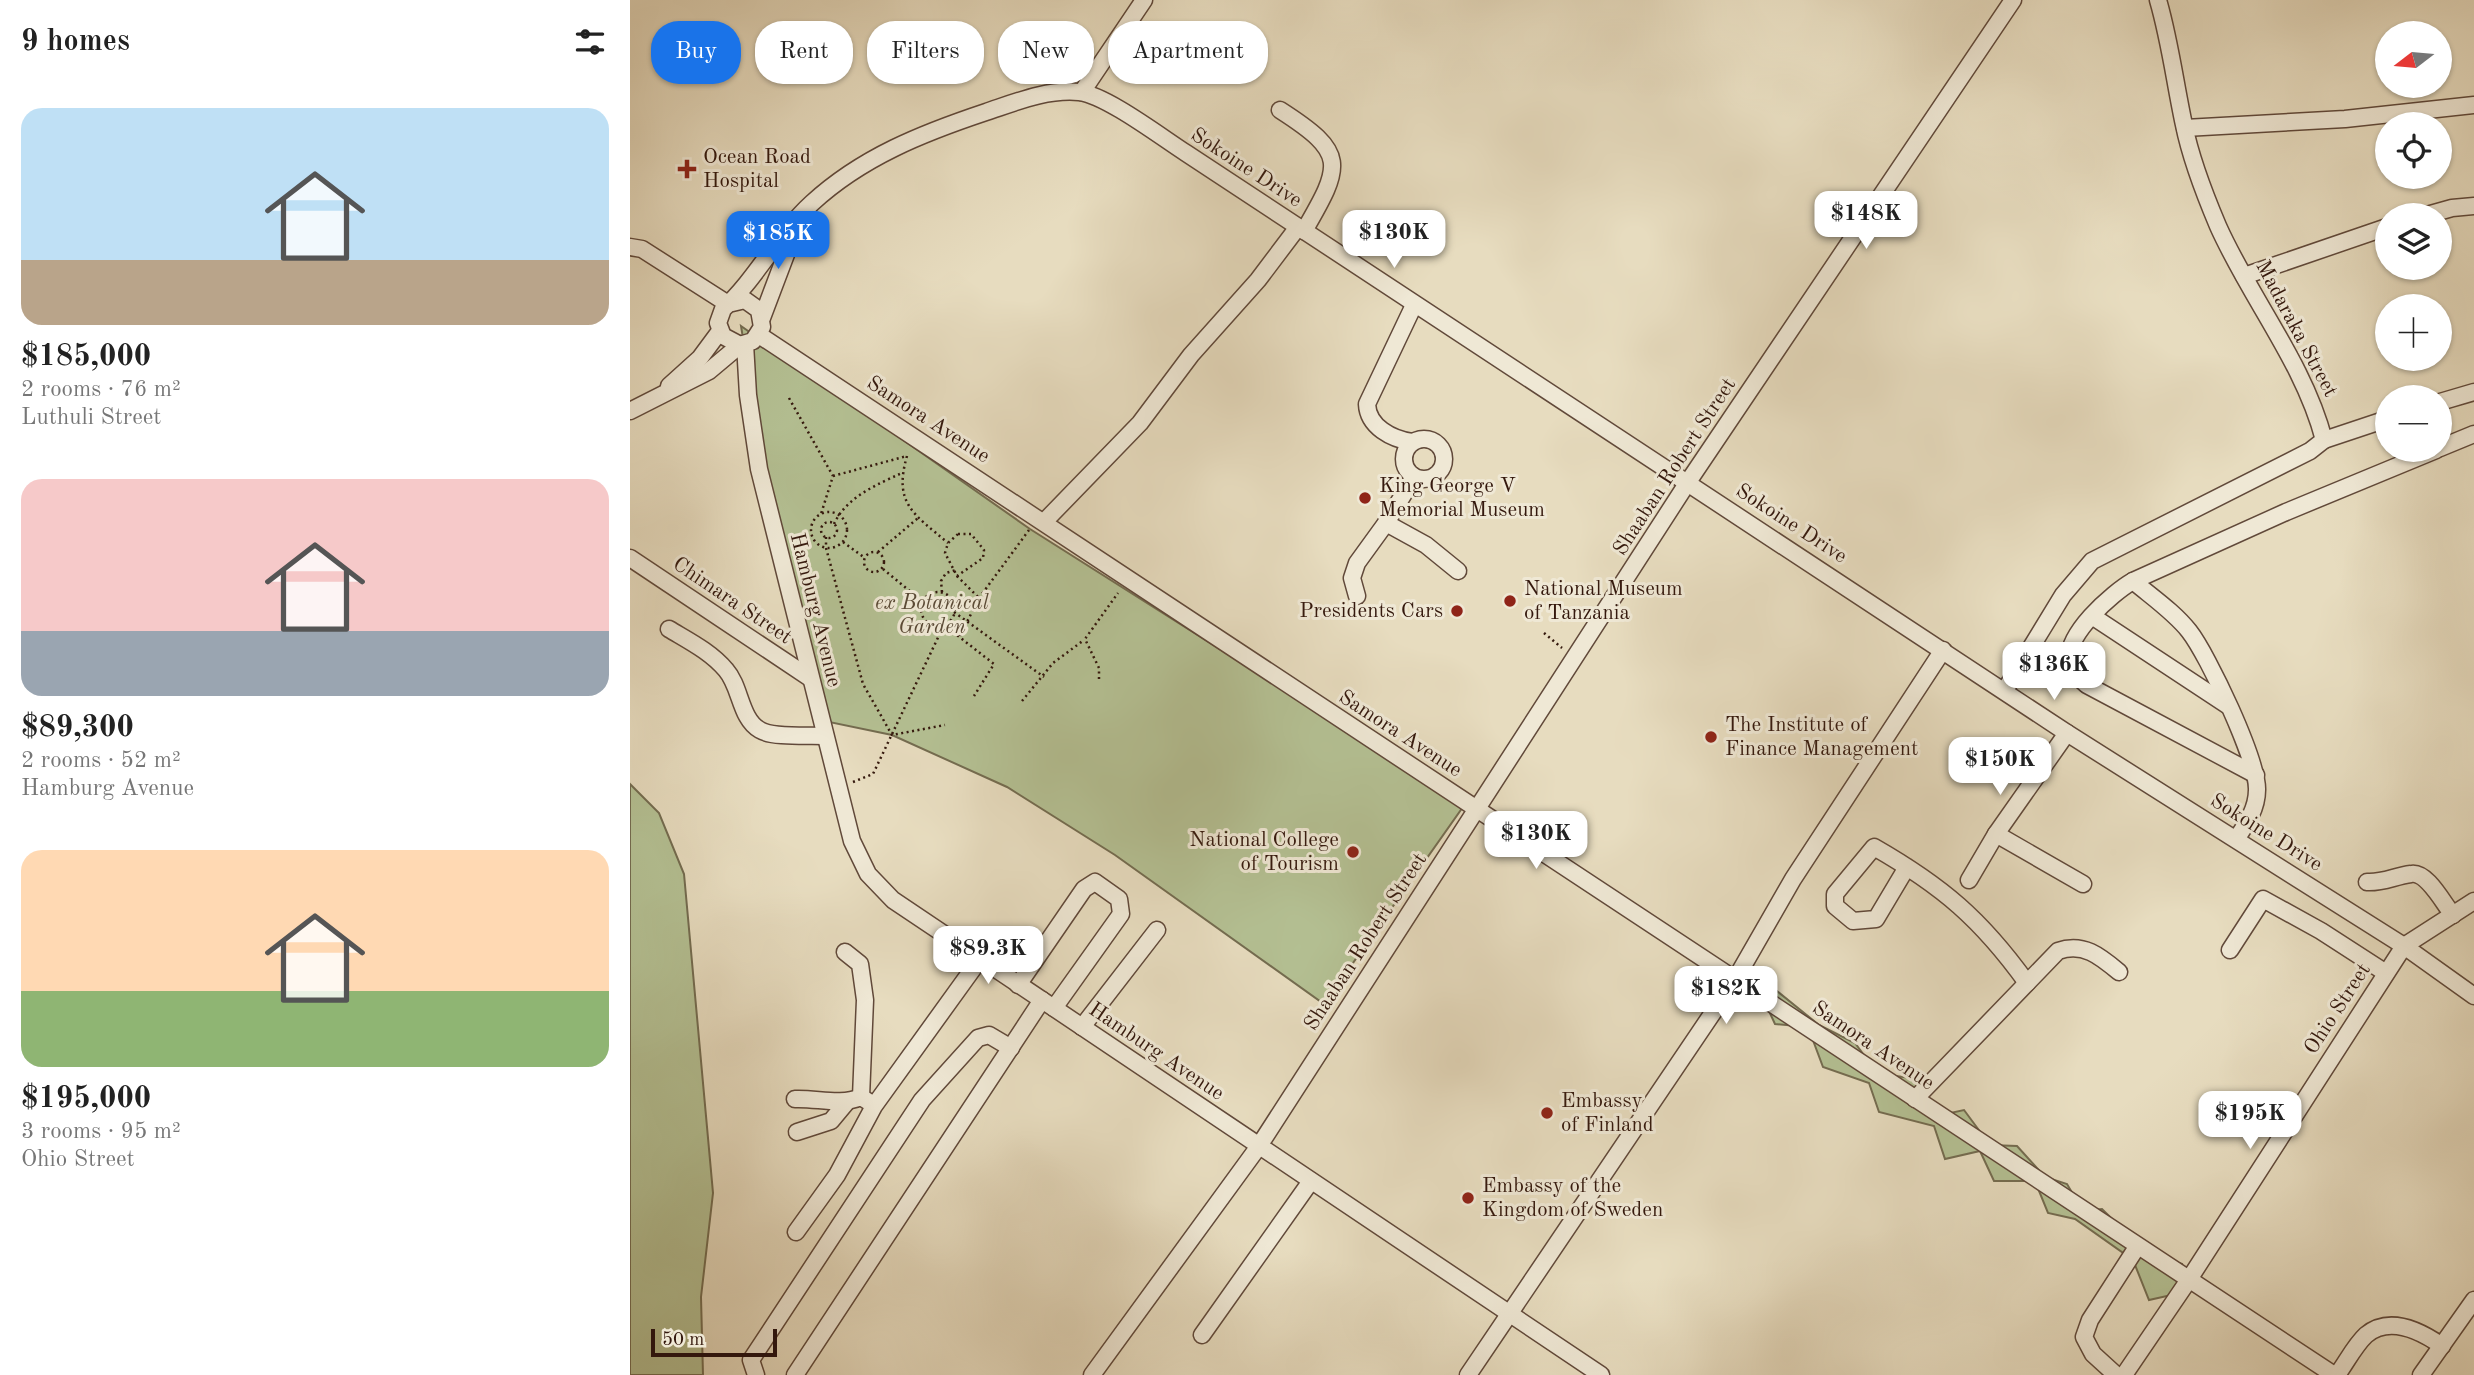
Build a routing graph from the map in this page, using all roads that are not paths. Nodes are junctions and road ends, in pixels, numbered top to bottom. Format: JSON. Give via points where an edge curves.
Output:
{"nodes":[{"id":1,"x":1144,"y":0,"type":"edge"},
{"id":2,"x":2013,"y":0,"type":"edge"},
{"id":3,"x":2158,"y":0,"type":"edge"},
{"id":4,"x":1082,"y":92,"type":"junction"},
{"id":5,"x":2474,"y":105,"type":"edge"},
{"id":6,"x":1280,"y":110,"type":"dead end"},
{"id":7,"x":2185,"y":128,"type":"junction"},
{"id":8,"x":2474,"y":206,"type":"edge"},
{"id":9,"x":2452,"y":208,"type":"edge"},
{"id":10,"x":800,"y":216,"type":"junction"},
{"id":11,"x":1301,"y":229,"type":"junction"},
{"id":12,"x":2375,"y":232,"type":"edge"},
{"id":13,"x":630,"y":247,"type":"edge"},
{"id":14,"x":2244,"y":276,"type":"junction"},
{"id":15,"x":728,"y":304,"type":"junction"},
{"id":16,"x":1414,"y":305,"type":"junction"},
{"id":17,"x":762,"y":318,"type":"junction"},
{"id":18,"x":720,"y":331,"type":"junction"},
{"id":19,"x":759,"y":335,"type":"junction"},
{"id":20,"x":742,"y":344,"type":"junction"},
{"id":21,"x":2474,"y":392,"type":"edge"},
{"id":22,"x":2452,"y":398,"type":"edge"},
{"id":23,"x":648,"y":403,"type":"junction"},
{"id":24,"x":630,"y":411,"type":"edge"},
{"id":25,"x":2375,"y":423,"type":"edge"},
{"id":26,"x":2474,"y":434,"type":"edge"},
{"id":27,"x":2324,"y":440,"type":"junction"},
{"id":28,"x":1412,"y":442,"type":"junction"},
{"id":29,"x":2452,"y":443,"type":"edge"},
{"id":30,"x":2407,"y":462,"type":"edge"},
{"id":31,"x":1413,"y":477,"type":"junction"},
{"id":32,"x":1688,"y":482,"type":"junction"},
{"id":33,"x":1386,"y":523,"type":"junction"},
{"id":34,"x":1037,"y":525,"type":"junction"},
{"id":35,"x":630,"y":558,"type":"edge"},
{"id":36,"x":1458,"y":572,"type":"dead end"},
{"id":37,"x":2133,"y":581,"type":"junction"},
{"id":38,"x":1357,"y":596,"type":"dead end"},
{"id":39,"x":2092,"y":616,"type":"junction"},
{"id":40,"x":669,"y":629,"type":"dead end"},
{"id":41,"x":1943,"y":650,"type":"junction"},
{"id":42,"x":810,"y":678,"type":"junction"},
{"id":43,"x":2005,"y":690,"type":"junction"},
{"id":44,"x":2227,"y":705,"type":"junction"},
{"id":45,"x":2067,"y":733,"type":"junction"},
{"id":46,"x":825,"y":736,"type":"junction"},
{"id":47,"x":2256,"y":775,"type":"junction"},
{"id":48,"x":1478,"y":810,"type":"junction"},
{"id":49,"x":1996,"y":834,"type":"junction"},
{"id":50,"x":2236,"y":839,"type":"junction"},
{"id":51,"x":1907,"y":867,"type":"junction"},
{"id":52,"x":1969,"y":880,"type":"dead end"},
{"id":53,"x":2367,"y":882,"type":"dead end"},
{"id":54,"x":2084,"y":884,"type":"dead end"},
{"id":55,"x":2474,"y":901,"type":"edge"},
{"id":56,"x":2452,"y":915,"type":"junction"},
{"id":57,"x":1157,"y":930,"type":"dead end"},
{"id":58,"x":2404,"y":946,"type":"junction"},
{"id":59,"x":2230,"y":950,"type":"dead end"},
{"id":60,"x":845,"y":952,"type":"dead end"},
{"id":61,"x":980,"y":959,"type":"junction"},
{"id":62,"x":2119,"y":972,"type":"dead end"},
{"id":63,"x":2386,"y":973,"type":"junction"},
{"id":64,"x":1735,"y":980,"type":"junction"},
{"id":65,"x":2027,"y":983,"type":"junction"},
{"id":66,"x":1018,"y":985,"type":"junction"},
{"id":67,"x":2474,"y":996,"type":"edge"},
{"id":68,"x":1048,"y":1004,"type":"junction"},
{"id":69,"x":1082,"y":1027,"type":"junction"},
{"id":70,"x":1011,"y":1048,"type":"junction"},
{"id":71,"x":795,"y":1099,"type":"dead end"},
{"id":72,"x":1914,"y":1099,"type":"junction"},
{"id":73,"x":860,"y":1102,"type":"junction"},
{"id":74,"x":797,"y":1132,"type":"dead end"},
{"id":75,"x":1259,"y":1146,"type":"junction"},
{"id":76,"x":1311,"y":1181,"type":"junction"},
{"id":77,"x":796,"y":1232,"type":"dead end"},
{"id":78,"x":2137,"y":1247,"type":"junction"},
{"id":79,"x":2188,"y":1281,"type":"junction"},
{"id":80,"x":2474,"y":1300,"type":"edge"},
{"id":81,"x":1509,"y":1314,"type":"junction"},
{"id":82,"x":1202,"y":1335,"type":"dead end"},
{"id":83,"x":2442,"y":1346,"type":"junction"},
{"id":84,"x":756,"y":1375,"type":"edge"},
{"id":85,"x":795,"y":1375,"type":"edge"},
{"id":86,"x":1092,"y":1375,"type":"edge"},
{"id":87,"x":1468,"y":1375,"type":"edge"},
{"id":88,"x":1601,"y":1375,"type":"edge"},
{"id":89,"x":2116,"y":1375,"type":"edge"},
{"id":90,"x":2124,"y":1375,"type":"edge"},
{"id":91,"x":2336,"y":1375,"type":"edge"},
{"id":92,"x":2421,"y":1375,"type":"edge"}],
"edges":[{"from":1,"to":4,"type":"street"},
{"from":2,"to":32,"type":"street","name":"Shaaban Robert Street"},
{"from":3,"to":7,"type":"street","name":"Madaraka Street"},
{"from":4,"to":10,"type":"street","via":[[1023,99],[931,131],[870,160]]},
{"from":4,"to":11,"type":"street","name":"Sokoine Drive","via":[[1127,115]]},
{"from":5,"to":7,"type":"street","via":[[2345,119]]},
{"from":6,"to":11,"type":"street","via":[[1314,132],[1330,149],[1328,187]]},
{"from":7,"to":14,"type":"street","name":"Madaraka Street","via":[[2200,183]]},
{"from":8,"to":9,"type":"street"},
{"from":10,"to":15,"type":"street"},
{"from":10,"to":17,"type":"street"},
{"from":11,"to":16,"type":"street","name":"Sokoine Drive"},
{"from":11,"to":34,"type":"street","via":[[1191,355],[1140,423]]},
{"from":12,"to":14,"type":"street"},
{"from":13,"to":15,"type":"street","via":[[642,249]]},
{"from":14,"to":27,"type":"street","name":"Madaraka Street","via":[[2306,389]]},
{"from":15,"to":17,"type":"street","via":[[736,300],[753,304]]},
{"from":15,"to":18,"type":"street","via":[[719,316]]},
{"from":16,"to":28,"type":"street","via":[[1367,404],[1369,416],[1381,430]]},
{"from":16,"to":32,"type":"street","name":"Sokoine Drive"},
{"from":17,"to":19,"type":"street"},
{"from":18,"to":20,"type":"street","via":[[728,341]]},
{"from":18,"to":23,"type":"street","via":[[700,358]]},
{"from":19,"to":20,"type":"street"},
{"from":19,"to":34,"type":"street","name":"Samora Avenue"},
{"from":20,"to":23,"type":"street","via":[[709,372]]},
{"from":20,"to":42,"type":"street","name":"Hamburg Avenue","via":[[759,469]]},
{"from":21,"to":22,"type":"street"},
{"from":23,"to":24,"type":"street"},
{"from":25,"to":27,"type":"street"},
{"from":26,"to":29,"type":"street"},
{"from":27,"to":43,"type":"street","via":[[2092,561],[2063,595]]},
{"from":28,"to":31,"type":"street","via":[[1403,458]]},
{"from":28,"to":31,"type":"street","via":[[1432,440],[1444,457],[1436,475],[1423,480]]},
{"from":30,"to":37,"type":"street"},
{"from":31,"to":33,"type":"street"},
{"from":32,"to":41,"type":"street","name":"Sokoine Drive"},
{"from":32,"to":48,"type":"street","name":"Shaaban Robert Street"},
{"from":33,"to":36,"type":"street","via":[[1426,545]]},
{"from":33,"to":38,"type":"street","via":[[1354,570]]},
{"from":34,"to":48,"type":"street","name":"Samora Avenue","via":[[1126,577]]},
{"from":35,"to":42,"type":"street","name":"Chimara Street"},
{"from":37,"to":39,"type":"street","via":[[2109,596]]},
{"from":37,"to":44,"type":"street","via":[[2190,632]]},
{"from":39,"to":44,"type":"street"},
{"from":39,"to":47,"type":"street","via":[[2070,650],[2076,676]]},
{"from":40,"to":46,"type":"street","via":[[726,670],[750,721],[760,730]]},
{"from":41,"to":43,"type":"street","name":"Sokoine Drive"},
{"from":41,"to":64,"type":"street","via":[[1793,879]]},
{"from":42,"to":46,"type":"street","name":"Hamburg Avenue"},
{"from":43,"to":45,"type":"street","name":"Sokoine Drive"},
{"from":44,"to":47,"type":"street"},
{"from":45,"to":49,"type":"street"},
{"from":45,"to":50,"type":"street","name":"Sokoine Drive"},
{"from":46,"to":61,"type":"street","name":"Hamburg Avenue","via":[[852,841],[868,874],[893,900]]},
{"from":47,"to":50,"type":"street","via":[[2257,800]]},
{"from":48,"to":64,"type":"street","name":"Samora Avenue"},
{"from":48,"to":75,"type":"street","name":"Shaaban Robert Street"},
{"from":49,"to":52,"type":"street"},
{"from":49,"to":54,"type":"street"},
{"from":50,"to":58,"type":"street","name":"Sokoine Drive"},
{"from":51,"to":51,"type":"street","via":[[1874,848],[1835,894],[1835,906],[1853,921],[1876,919]]},
{"from":51,"to":65,"type":"street","via":[[1989,932]]},
{"from":53,"to":56,"type":"street","via":[[2413,873],[2422,876]]},
{"from":55,"to":56,"type":"street","name":"Ohio Street"},
{"from":56,"to":58,"type":"street","name":"Ohio Street"},
{"from":57,"to":69,"type":"street"},
{"from":58,"to":63,"type":"street","name":"Ohio Street"},
{"from":58,"to":67,"type":"street","name":"Sokoine Drive"},
{"from":59,"to":63,"type":"street","via":[[2263,899]]},
{"from":60,"to":73,"type":"street","via":[[860,964],[865,1000]]},
{"from":61,"to":66,"type":"street","name":"Hamburg Avenue"},
{"from":61,"to":73,"type":"street"},
{"from":62,"to":65,"type":"street","via":[[2081,948],[2066,948]]},
{"from":63,"to":79,"type":"street","name":"Ohio Street"},
{"from":64,"to":72,"type":"street","name":"Samora Avenue"},
{"from":64,"to":81,"type":"street"},
{"from":65,"to":72,"type":"street"},
{"from":66,"to":68,"type":"street","name":"Hamburg Avenue"},
{"from":66,"to":68,"type":"street","via":[[1084,889],[1100,884],[1119,900],[1121,914]]},
{"from":68,"to":69,"type":"street","name":"Hamburg Avenue"},
{"from":68,"to":70,"type":"street"},
{"from":69,"to":75,"type":"street","name":"Hamburg Avenue"},
{"from":70,"to":84,"type":"street","via":[[989,1035],[978,1038],[922,1100],[751,1360]]},
{"from":70,"to":85,"type":"street"},
{"from":71,"to":73,"type":"street"},
{"from":72,"to":78,"type":"street","name":"Samora Avenue"},
{"from":73,"to":74,"type":"street","via":[[831,1121]]},
{"from":73,"to":77,"type":"street","via":[[837,1175]]},
{"from":75,"to":76,"type":"street","name":"Hamburg Avenue"},
{"from":75,"to":86,"type":"street","name":"Shaaban Robert Street"},
{"from":76,"to":81,"type":"street","name":"Hamburg Avenue"},
{"from":76,"to":82,"type":"street"},
{"from":78,"to":79,"type":"street","name":"Samora Avenue"},
{"from":78,"to":89,"type":"street","via":[[2084,1336],[2093,1354]]},
{"from":79,"to":90,"type":"street","name":"Ohio Street"},
{"from":79,"to":91,"type":"street","name":"Samora Avenue"},
{"from":80,"to":83,"type":"street"},
{"from":81,"to":87,"type":"street"},
{"from":81,"to":88,"type":"street","name":"Hamburg Avenue"},
{"from":83,"to":91,"type":"street","via":[[2418,1330],[2381,1329],[2366,1335]]},
{"from":83,"to":92,"type":"street"}]}
